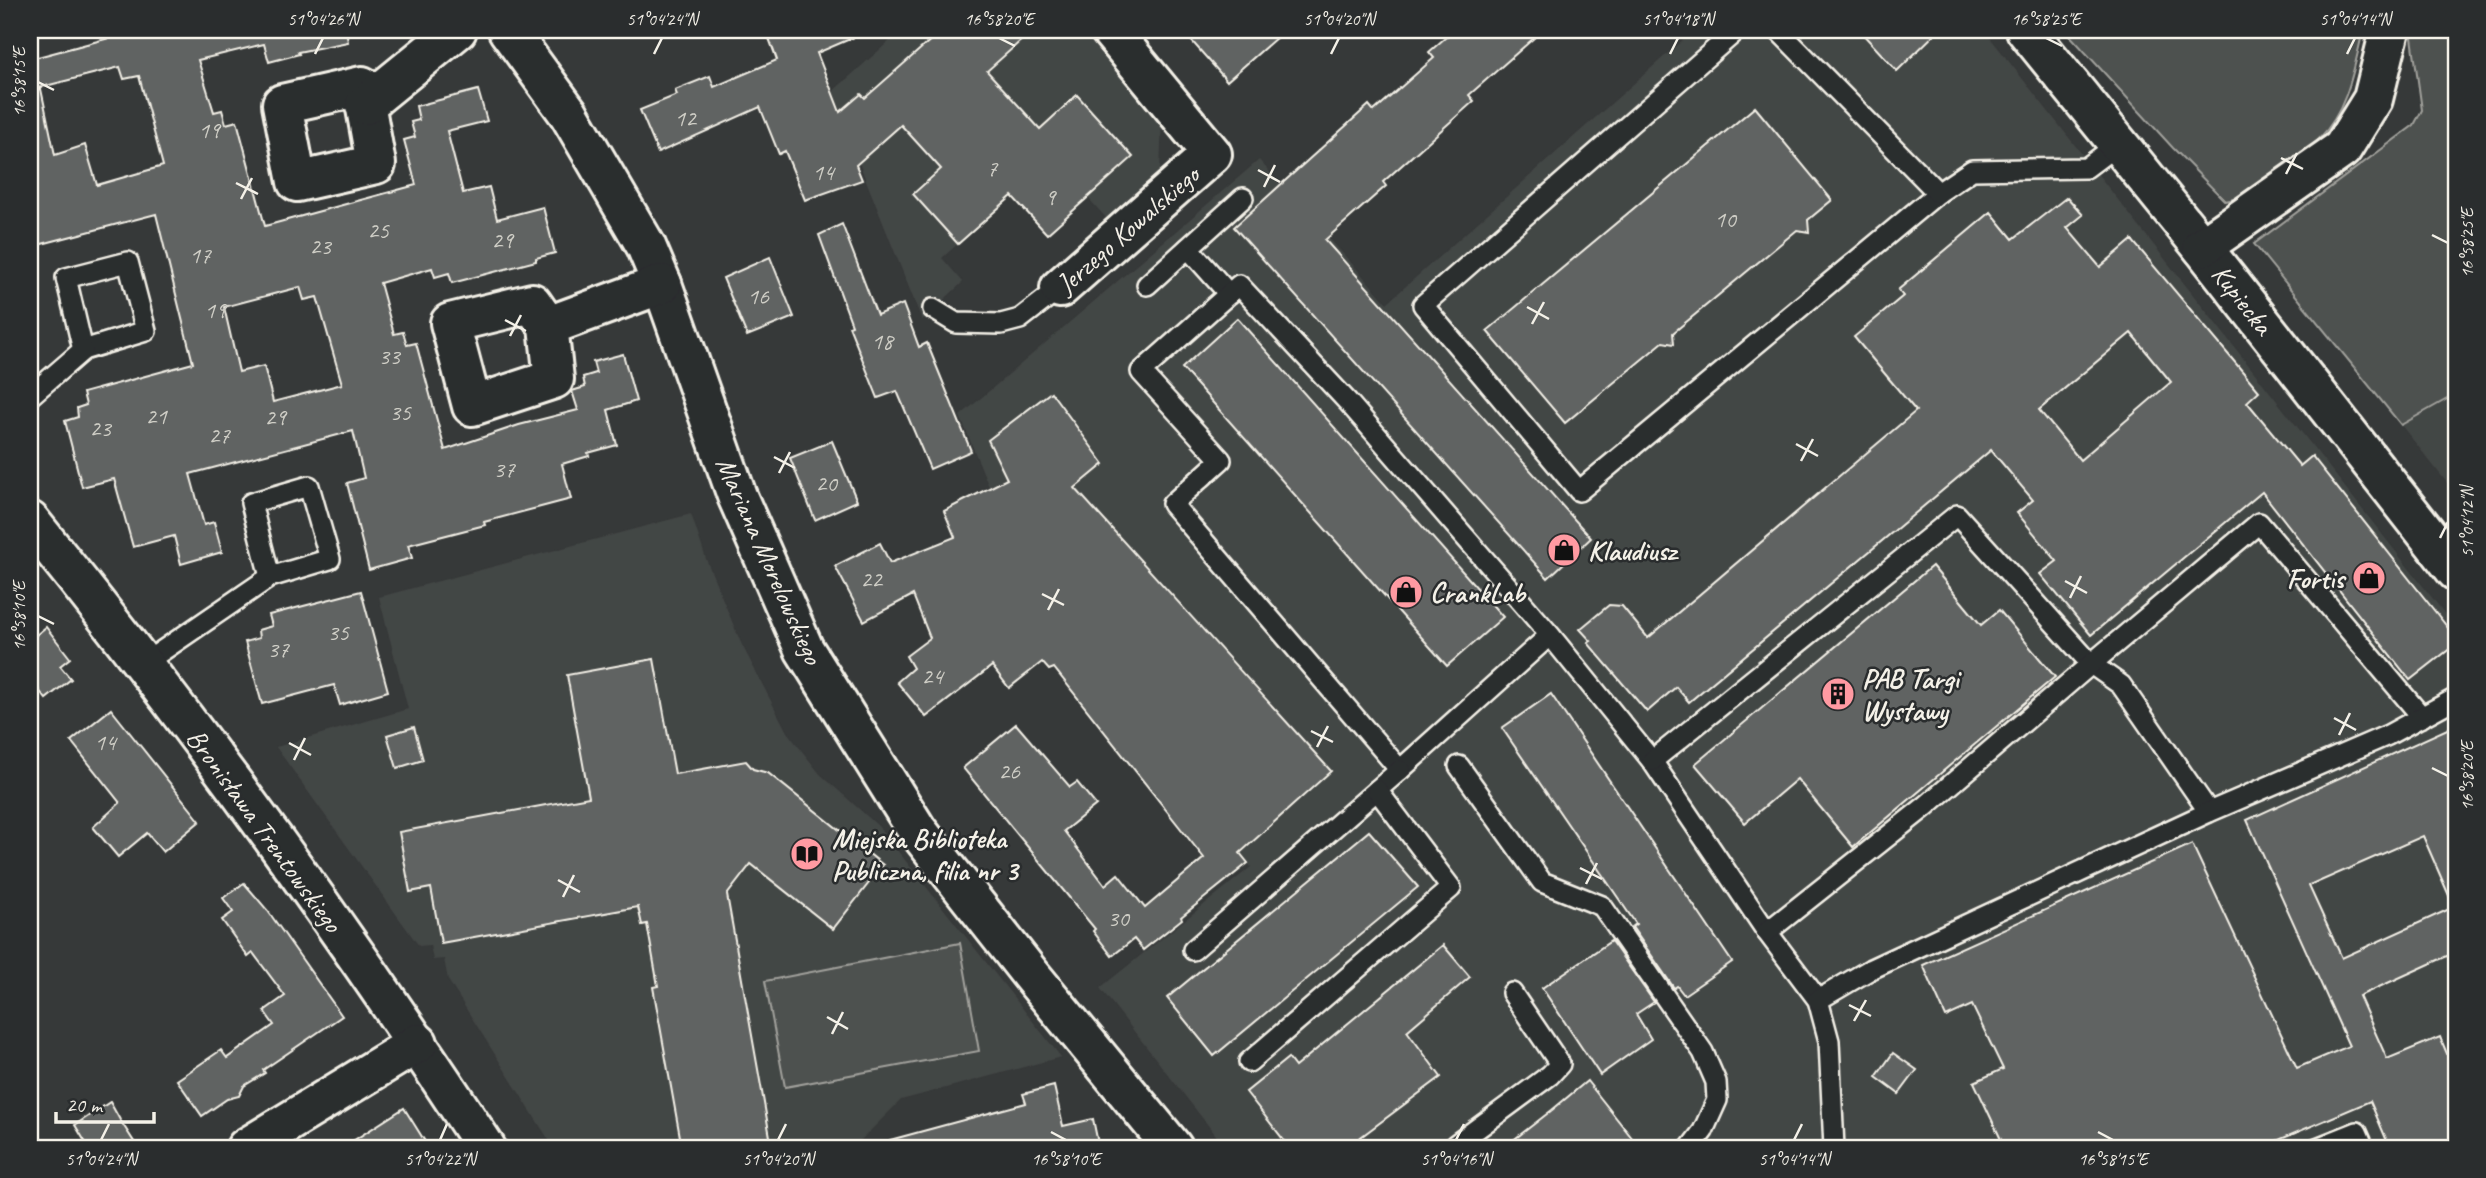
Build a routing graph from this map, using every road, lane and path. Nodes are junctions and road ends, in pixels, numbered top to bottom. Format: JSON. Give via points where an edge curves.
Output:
{"nodes":[{"id":1,"x":457,"y":30,"type":"edge"},
{"id":2,"x":509,"y":30,"type":"edge"},
{"id":3,"x":1110,"y":30,"type":"edge"},
{"id":4,"x":1737,"y":30,"type":"edge"},
{"id":5,"x":1778,"y":30,"type":"edge"},
{"id":6,"x":2026,"y":30,"type":"edge"},
{"id":7,"x":2390,"y":30,"type":"edge"},
{"id":8,"x":366,"y":105,"type":"dead end"},
{"id":9,"x":2118,"y":144,"type":"junction"},
{"id":10,"x":1938,"y":193,"type":"junction"},
{"id":11,"x":1243,"y":198,"type":"dead end"},
{"id":12,"x":2202,"y":247,"type":"junction"},
{"id":13,"x":1188,"y":248,"type":"junction"},
{"id":14,"x":662,"y":284,"type":"junction"},
{"id":15,"x":1147,"y":285,"type":"dead end"},
{"id":16,"x":1060,"y":288,"type":"joint"},
{"id":17,"x":1229,"y":294,"type":"junction"},
{"id":18,"x":933,"y":309,"type":"dead end"},
{"id":19,"x":548,"y":326,"type":"dead end"},
{"id":20,"x":83,"y":350,"type":"junction"},
{"id":21,"x":30,"y":396,"type":"edge"},
{"id":22,"x":30,"y":521,"type":"edge"},
{"id":23,"x":2456,"y":570,"type":"edge"},
{"id":24,"x":270,"y":577,"type":"junction"},
{"id":25,"x":1550,"y":635,"type":"junction"},
{"id":26,"x":143,"y":664,"type":"junction"},
{"id":27,"x":2091,"y":664,"type":"junction"},
{"id":28,"x":2456,"y":698,"type":"edge"},
{"id":29,"x":2422,"y":717,"type":"junction"},
{"id":30,"x":1651,"y":761,"type":"junction"},
{"id":31,"x":1459,"y":766,"type":"dead end"},
{"id":32,"x":1400,"y":769,"type":"junction"},
{"id":33,"x":1377,"y":790,"type":"junction"},
{"id":34,"x":2209,"y":812,"type":"junction"},
{"id":35,"x":1767,"y":932,"type":"junction"},
{"id":36,"x":1193,"y":950,"type":"dead end"},
{"id":37,"x":1512,"y":993,"type":"dead end"},
{"id":38,"x":1818,"y":1000,"type":"junction"},
{"id":39,"x":418,"y":1043,"type":"junction"},
{"id":40,"x":1249,"y":1062,"type":"dead end"},
{"id":41,"x":246,"y":1148,"type":"edge"},
{"id":42,"x":486,"y":1148,"type":"edge"},
{"id":43,"x":1172,"y":1148,"type":"edge"},
{"id":44,"x":1454,"y":1148,"type":"edge"},
{"id":45,"x":1690,"y":1148,"type":"edge"},
{"id":46,"x":1834,"y":1148,"type":"edge"},
{"id":47,"x":2317,"y":1148,"type":"edge"},
{"id":48,"x":2364,"y":1148,"type":"edge"}],
"edges":[{"from":1,"to":8,"type":"street"},
{"from":2,"to":14,"type":"street","name":"Mariana Morelowskiego","via":[[569,114],[646,246]]},
{"from":3,"to":16,"type":"street","name":"Jerzego Kowalskiego","via":[[1212,154]]},
{"from":4,"to":10,"type":"lane","via":[[1423,305],[1579,491]]},
{"from":5,"to":10,"type":"lane"},
{"from":6,"to":9,"type":"street","name":"Kupiecka"},
{"from":7,"to":12,"type":"street","via":[[2373,99],[2342,149]]},
{"from":9,"to":10,"type":"lane","via":[[2086,168],[1972,170]]},
{"from":9,"to":12,"type":"street","name":"Kupiecka"},
{"from":11,"to":13,"type":"lane"},
{"from":12,"to":23,"type":"street","name":"Kupiecka"},
{"from":13,"to":15,"type":"lane"},
{"from":13,"to":17,"type":"lane"},
{"from":14,"to":19,"type":"street"},
{"from":14,"to":43,"type":"street","name":"Mariana Morelowskiego","via":[[737,496],[804,649],[917,830]]},
{"from":16,"to":18,"type":"lane","name":"Jerzego Kowalskiego","via":[[1020,319],[1001,324],[956,323]]},
{"from":17,"to":25,"type":"lane","via":[[1239,285],[1257,304],[1348,401]]},
{"from":17,"to":32,"type":"lane","via":[[1141,372],[1221,460],[1172,504]]},
{"from":20,"to":20,"type":"lane","via":[[66,278],[128,262],[146,331]]},
{"from":20,"to":21,"type":"lane"},
{"from":22,"to":26,"type":"street","name":"Bronisława Trentowskiego"},
{"from":24,"to":24,"type":"lane","via":[[251,503],[309,485],[330,559]]},
{"from":24,"to":26,"type":"lane"},
{"from":25,"to":30,"type":"lane"},
{"from":25,"to":32,"type":"lane"},
{"from":26,"to":39,"type":"street","name":"Bronisława Trentowskiego"},
{"from":27,"to":29,"type":"lane","via":[[2259,523]]},
{"from":27,"to":30,"type":"lane","via":[[1958,515]]},
{"from":27,"to":34,"type":"lane","via":[[2121,685]]},
{"from":27,"to":35,"type":"lane","via":[[1926,806]]},
{"from":28,"to":29,"type":"lane"},
{"from":29,"to":34,"type":"lane"},
{"from":30,"to":35,"type":"lane"},
{"from":31,"to":45,"type":"lane","via":[[1542,883],[1602,906],[1703,1052],[1716,1082],[1717,1100]]},
{"from":32,"to":33,"type":"lane"},
{"from":33,"to":36,"type":"lane"},
{"from":33,"to":40,"type":"lane","via":[[1451,888]]},
{"from":34,"to":38,"type":"lane","via":[[1871,969]]},
{"from":35,"to":38,"type":"lane"},
{"from":37,"to":44,"type":"lane","via":[[1560,1064]]},
{"from":38,"to":46,"type":"lane","via":[[1829,1041]]},
{"from":39,"to":41,"type":"street"},
{"from":39,"to":42,"type":"street","name":"Bronisława Trentowskiego"},
{"from":47,"to":48,"type":"lane","via":[[2357,1132]]}]}
